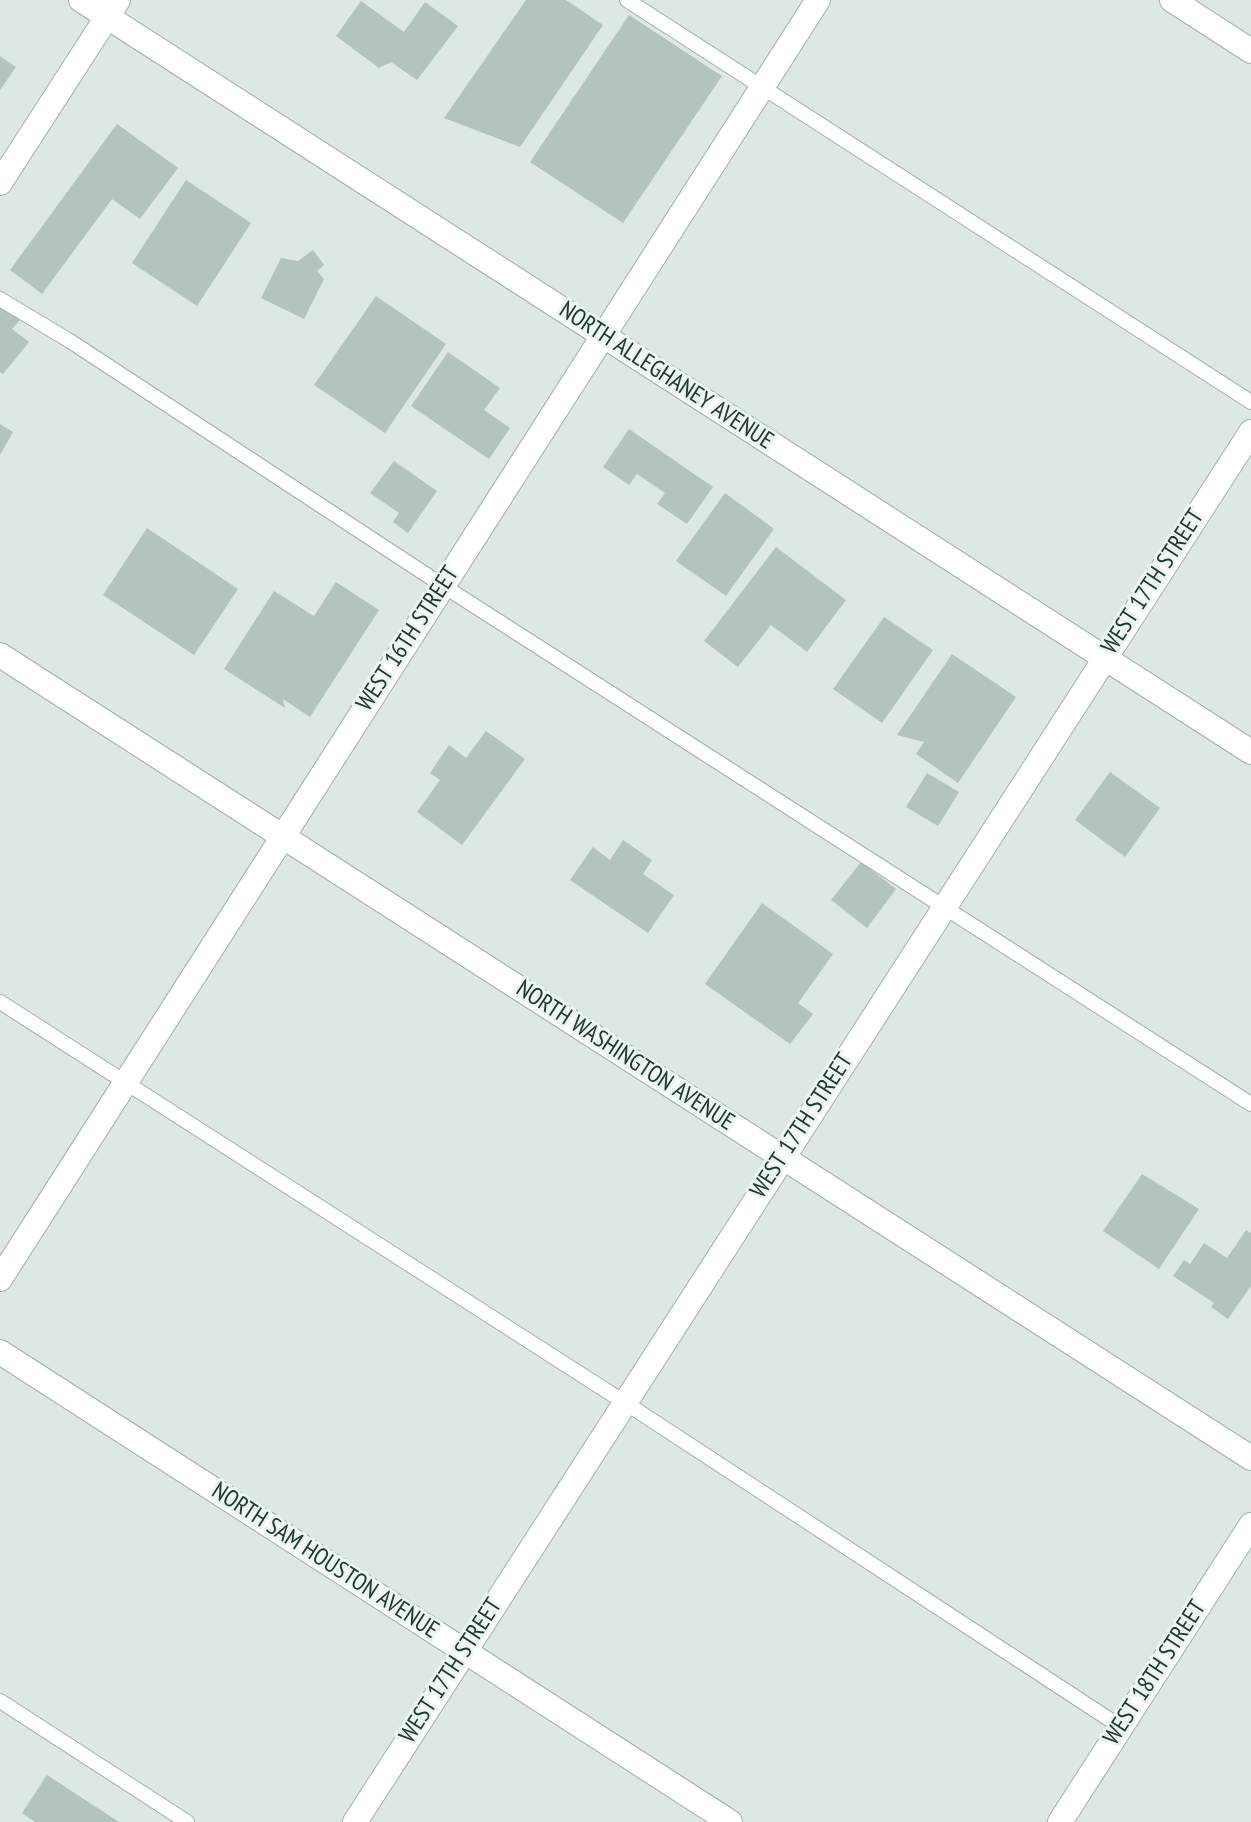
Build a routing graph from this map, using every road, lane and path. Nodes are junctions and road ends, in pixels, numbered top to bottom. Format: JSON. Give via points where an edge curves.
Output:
{"nodes":[{"id":1,"x":81,"y":0,"type":"edge"},
{"id":2,"x":627,"y":0,"type":"edge"},
{"id":3,"x":818,"y":0,"type":"edge"},
{"id":4,"x":1172,"y":0,"type":"edge"},
{"id":5,"x":112,"y":8,"type":"edge"},
{"id":6,"x":1251,"y":51,"type":"edge"},
{"id":7,"x":762,"y":87,"type":"junction"},
{"id":8,"x":0,"y":183,"type":"edge"},
{"id":9,"x":0,"y":299,"type":"edge"},
{"id":10,"x":603,"y":336,"type":"junction"},
{"id":11,"x":1251,"y":402,"type":"edge"},
{"id":12,"x":1251,"y":432,"type":"edge"},
{"id":13,"x":442,"y":585,"type":"junction"},
{"id":14,"x":0,"y":655,"type":"edge"},
{"id":15,"x":1104,"y":658,"type":"junction"},
{"id":16,"x":1251,"y":752,"type":"edge"},
{"id":17,"x":282,"y":835,"type":"junction"},
{"id":18,"x":944,"y":907,"type":"junction"},
{"id":19,"x":0,"y":1002,"type":"edge"},
{"id":20,"x":125,"y":1081,"type":"junction"},
{"id":21,"x":1251,"y":1104,"type":"edge"},
{"id":22,"x":782,"y":1157,"type":"junction"},
{"id":23,"x":0,"y":1279,"type":"edge"},
{"id":24,"x":0,"y":1352,"type":"edge"},
{"id":25,"x":624,"y":1402,"type":"junction"},
{"id":26,"x":1251,"y":1458,"type":"edge"},
{"id":27,"x":1251,"y":1525,"type":"edge"},
{"id":28,"x":464,"y":1651,"type":"junction"},
{"id":29,"x":0,"y":1701,"type":"edge"},
{"id":30,"x":1121,"y":1727,"type":"junction"},
{"id":31,"x":187,"y":1822,"type":"edge"},
{"id":32,"x":355,"y":1822,"type":"edge"},
{"id":33,"x":730,"y":1822,"type":"edge"},
{"id":34,"x":1060,"y":1822,"type":"edge"}],
"edges":[{"from":1,"to":5,"type":"street","name":"NORTH ALLEGHANEY AVENUE"},
{"from":2,"to":7,"type":"lane"},
{"from":3,"to":7,"type":"street","name":"WEST 16TH STREET"},
{"from":4,"to":6,"type":"street"},
{"from":5,"to":8,"type":"street"},
{"from":5,"to":10,"type":"street","name":"NORTH ALLEGHANEY AVENUE"},
{"from":7,"to":10,"type":"street","name":"WEST 16TH STREET"},
{"from":7,"to":11,"type":"lane"},
{"from":9,"to":13,"type":"lane"},
{"from":10,"to":13,"type":"street","name":"WEST 16TH STREET"},
{"from":10,"to":15,"type":"street","name":"NORTH ALLEGHANEY AVENUE"},
{"from":12,"to":15,"type":"street","name":"WEST 17TH STREET"},
{"from":13,"to":17,"type":"street","name":"WEST 16TH STREET"},
{"from":13,"to":18,"type":"lane"},
{"from":14,"to":17,"type":"street","name":"NORTH WASHINGTON AVENUE"},
{"from":15,"to":16,"type":"street","name":"NORTH ALLEGHANEY AVENUE"},
{"from":15,"to":18,"type":"street","name":"WEST 17TH STREET"},
{"from":17,"to":20,"type":"street","name":"WEST 16TH STREET"},
{"from":17,"to":22,"type":"street","name":"NORTH WASHINGTON AVENUE"},
{"from":18,"to":21,"type":"lane"},
{"from":18,"to":22,"type":"street","name":"WEST 17TH STREET"},
{"from":19,"to":20,"type":"lane"},
{"from":20,"to":23,"type":"street","name":"WEST 16TH STREET"},
{"from":20,"to":25,"type":"lane"},
{"from":22,"to":25,"type":"street","name":"WEST 17TH STREET"},
{"from":22,"to":26,"type":"street","name":"NORTH WASHINGTON AVENUE"},
{"from":24,"to":28,"type":"street","name":"NORTH SAM HOUSTON AVENUE"},
{"from":25,"to":28,"type":"street","name":"WEST 17TH STREET"},
{"from":25,"to":30,"type":"lane"},
{"from":27,"to":30,"type":"street","name":"WEST 18TH STREET"},
{"from":28,"to":32,"type":"street","name":"WEST 17TH STREET"},
{"from":28,"to":33,"type":"street","name":"NORTH SAM HOUSTON AVENUE"},
{"from":29,"to":31,"type":"lane"},
{"from":30,"to":34,"type":"street","name":"WEST 18TH STREET"}]}
